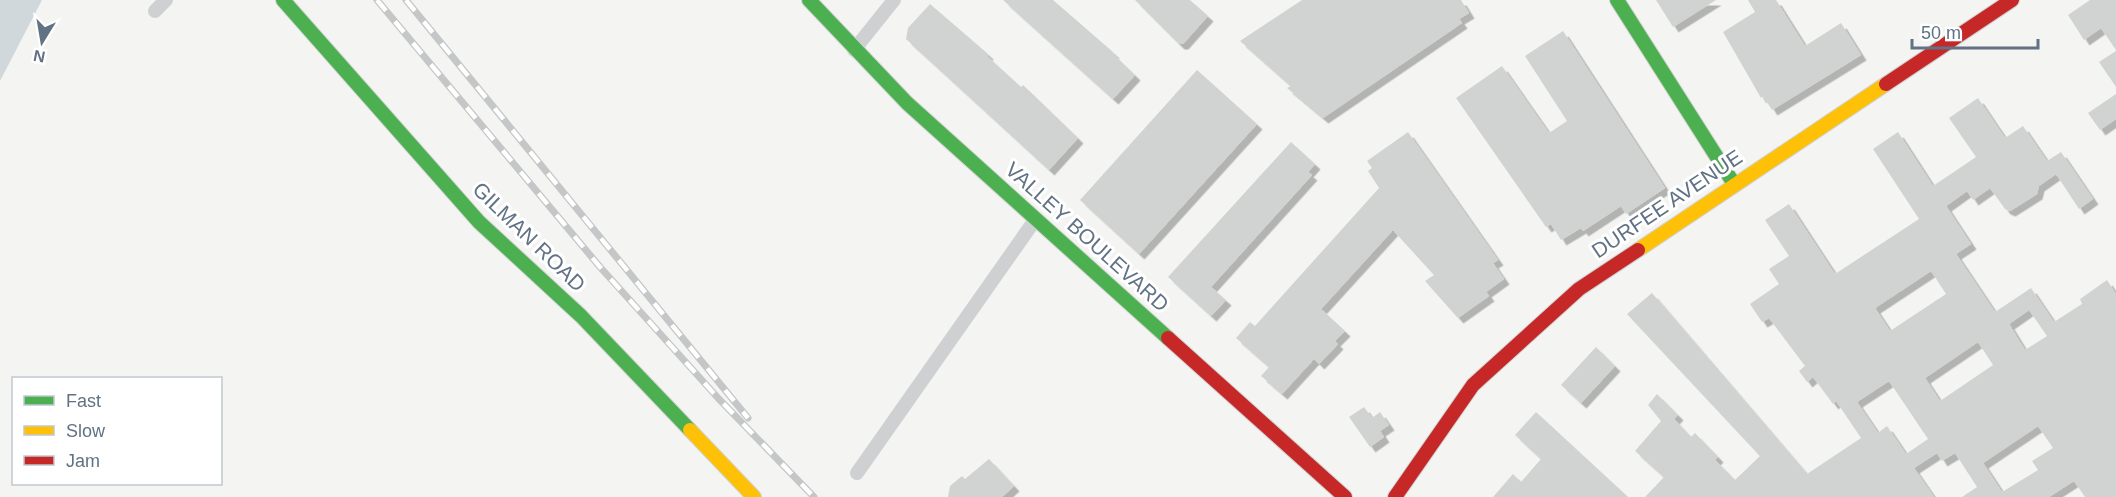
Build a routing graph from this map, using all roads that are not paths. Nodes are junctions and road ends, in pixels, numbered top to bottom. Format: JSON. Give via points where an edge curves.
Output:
{"nodes":[{"id":1,"x":166,"y":0,"type":"edge"},
{"id":2,"x":283,"y":0,"type":"edge"},
{"id":3,"x":809,"y":0,"type":"edge"},
{"id":4,"x":894,"y":0,"type":"edge"},
{"id":5,"x":1617,"y":0,"type":"edge"},
{"id":6,"x":2012,"y":0,"type":"edge"},
{"id":7,"x":155,"y":11,"type":"dead end"},
{"id":8,"x":854,"y":50,"type":"junction"},
{"id":9,"x":1734,"y":184,"type":"junction"},
{"id":10,"x":1035,"y":220,"type":"junction"},
{"id":11,"x":857,"y":472,"type":"dead end"},
{"id":12,"x":754,"y":497,"type":"edge"},
{"id":13,"x":1345,"y":497,"type":"edge"},
{"id":14,"x":1395,"y":497,"type":"edge"}],
"edges":[{"from":1,"to":7,"type":"street"},
{"from":2,"to":12,"type":"main road","name":"GILMAN ROAD","via":[[479,222],[581,316]]},
{"from":3,"to":8,"type":"main road","name":"VALLEY BOULEVARD"},
{"from":4,"to":8,"type":"street"},
{"from":5,"to":9,"type":"main road"},
{"from":6,"to":9,"type":"main road","name":"DURFEE AVENUE"},
{"from":8,"to":10,"type":"main road","name":"VALLEY BOULEVARD"},
{"from":9,"to":14,"type":"main road","name":"DURFEE AVENUE","via":[[1579,289],[1525,335],[1473,385]]},
{"from":10,"to":11,"type":"street"},
{"from":10,"to":13,"type":"main road","name":"VALLEY BOULEVARD"}]}
